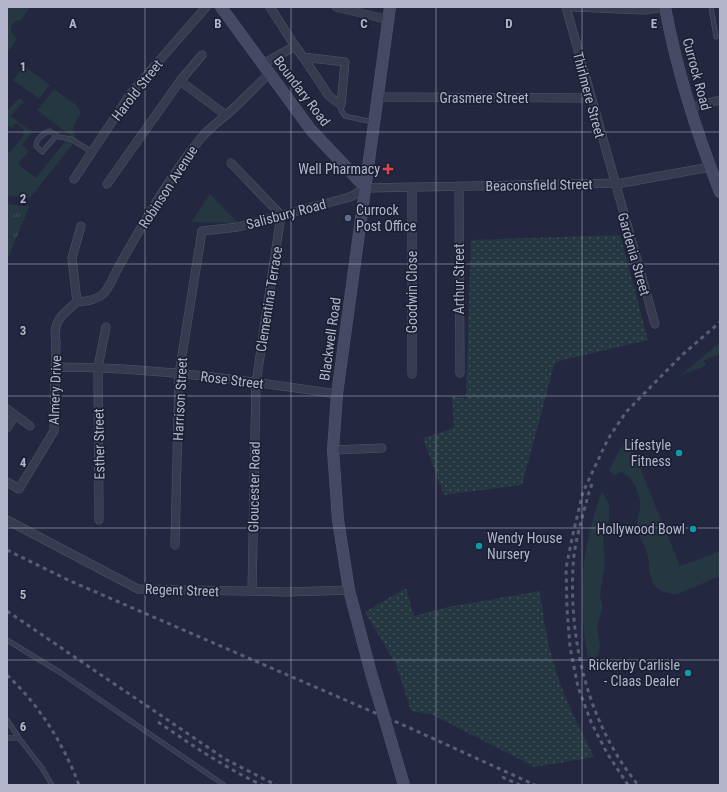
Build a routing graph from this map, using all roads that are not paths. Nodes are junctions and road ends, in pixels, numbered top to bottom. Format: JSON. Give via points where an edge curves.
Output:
{"nodes":[{"id":1,"x":206,"y":7,"type":"edge"},
{"id":2,"x":221,"y":7,"type":"edge"},
{"id":3,"x":270,"y":7,"type":"edge"},
{"id":4,"x":390,"y":7,"type":"edge"},
{"id":5,"x":566,"y":7,"type":"edge"},
{"id":6,"x":574,"y":7,"type":"edge"},
{"id":7,"x":665,"y":7,"type":"edge"},
{"id":8,"x":711,"y":7,"type":"edge"},
{"id":9,"x":342,"y":8,"type":"edge"},
{"id":10,"x":618,"y":8,"type":"edge"},
{"id":11,"x":388,"y":20,"type":"junction"},
{"id":12,"x":716,"y":37,"type":"dead end"},
{"id":13,"x":295,"y":46,"type":"junction"},
{"id":14,"x":202,"y":55,"type":"dead end"},
{"id":15,"x":303,"y":57,"type":"junction"},
{"id":16,"x":263,"y":64,"type":"junction"},
{"id":17,"x":270,"y":73,"type":"junction"},
{"id":18,"x":180,"y":81,"type":"junction"},
{"id":19,"x":378,"y":97,"type":"junction"},
{"id":20,"x":590,"y":98,"type":"junction"},
{"id":21,"x":720,"y":100,"type":"edge"},
{"id":22,"x":341,"y":105,"type":"junction"},
{"id":23,"x":689,"y":108,"type":"junction"},
{"id":24,"x":226,"y":115,"type":"junction"},
{"id":25,"x":375,"y":122,"type":"junction"},
{"id":26,"x":57,"y":135,"type":"junction"},
{"id":27,"x":92,"y":152,"type":"junction"},
{"id":28,"x":231,"y":163,"type":"dead end"},
{"id":29,"x":710,"y":168,"type":"junction"},
{"id":30,"x":74,"y":179,"type":"dead end"},
{"id":31,"x":107,"y":184,"type":"dead end"},
{"id":32,"x":614,"y":184,"type":"junction"},
{"id":33,"x":459,"y":186,"type":"junction"},
{"id":34,"x":412,"y":187,"type":"junction"},
{"id":35,"x":366,"y":188,"type":"junction"},
{"id":36,"x":720,"y":192,"type":"edge"},
{"id":37,"x":282,"y":215,"type":"junction"},
{"id":38,"x":81,"y":226,"type":"dead end"},
{"id":39,"x":202,"y":231,"type":"joint"},
{"id":40,"x":77,"y":302,"type":"junction"},
{"id":41,"x":655,"y":324,"type":"dead end"},
{"id":42,"x":106,"y":328,"type":"dead end"},
{"id":43,"x":55,"y":366,"type":"junction"},
{"id":44,"x":98,"y":366,"type":"junction"},
{"id":45,"x":460,"y":372,"type":"dead end"},
{"id":46,"x":179,"y":374,"type":"junction"},
{"id":47,"x":412,"y":374,"type":"dead end"},
{"id":48,"x":256,"y":383,"type":"junction"},
{"id":49,"x":337,"y":394,"type":"junction"},
{"id":50,"x":7,"y":409,"type":"edge"},
{"id":51,"x":14,"y":416,"type":"junction"},
{"id":52,"x":30,"y":426,"type":"dead end"},
{"id":53,"x":7,"y":428,"type":"edge"},
{"id":54,"x":382,"y":448,"type":"dead end"},
{"id":55,"x":333,"y":450,"type":"junction"},
{"id":56,"x":7,"y":482,"type":"edge"},
{"id":57,"x":7,"y":520,"type":"edge"},
{"id":58,"x":100,"y":520,"type":"dead end"},
{"id":59,"x":175,"y":545,"type":"dead end"},
{"id":60,"x":349,"y":590,"type":"junction"},
{"id":61,"x":252,"y":591,"type":"junction"},
{"id":62,"x":7,"y":640,"type":"edge"},
{"id":63,"x":7,"y":720,"type":"edge"},
{"id":64,"x":7,"y":738,"type":"edge"},
{"id":65,"x":19,"y":738,"type":"junction"},
{"id":66,"x":52,"y":785,"type":"edge"},
{"id":67,"x":224,"y":785,"type":"edge"},
{"id":68,"x":404,"y":785,"type":"edge"}],
"edges":[{"from":1,"to":27,"type":"street","name":"Harold Street","via":[[131,93]]},
{"from":2,"to":16,"type":"street","name":"Boundary Road"},
{"from":3,"to":13,"type":"street"},
{"from":4,"to":11,"type":"street","name":"Blackwell Road"},
{"from":5,"to":20,"type":"street","name":"Thirlmere Street"},
{"from":6,"to":10,"type":"street"},
{"from":7,"to":10,"type":"street","via":[[644,10]]},
{"from":7,"to":23,"type":"street","name":"Currock Road"},
{"from":8,"to":12,"type":"lane"},
{"from":9,"to":11,"type":"street"},
{"from":11,"to":19,"type":"street","name":"Blackwell Road"},
{"from":13,"to":15,"type":"street"},
{"from":13,"to":16,"type":"street"},
{"from":14,"to":18,"type":"street"},
{"from":15,"to":22,"type":"street","via":[[329,96]]},
{"from":15,"to":22,"type":"street","via":[[345,62]]},
{"from":16,"to":17,"type":"street","name":"Boundary Road"},
{"from":17,"to":24,"type":"street","name":"Robinson Avenue"},
{"from":17,"to":35,"type":"street","name":"Boundary Road","via":[[310,130]]},
{"from":18,"to":24,"type":"street"},
{"from":18,"to":31,"type":"street"},
{"from":19,"to":20,"type":"street","name":"Grasmere Street"},
{"from":19,"to":25,"type":"street","name":"Blackwell Road"},
{"from":20,"to":32,"type":"street","name":"Thirlmere Street"},
{"from":21,"to":23,"type":"street"},
{"from":22,"to":25,"type":"lane","via":[[345,116]]},
{"from":23,"to":29,"type":"street","name":"Currock Road"},
{"from":24,"to":40,"type":"street","name":"Robinson Avenue","via":[[202,136],[179,166],[149,213],[104,294]]},
{"from":25,"to":35,"type":"street","name":"Blackwell Road"},
{"from":26,"to":26,"type":"lane","via":[[50,131],[46,132],[36,146],[42,152]]},
{"from":26,"to":27,"type":"lane","via":[[72,139]]},
{"from":27,"to":30,"type":"street","name":"Harold Street"},
{"from":28,"to":37,"type":"street"},
{"from":29,"to":32,"type":"street","name":"Beaconsfield Street"},
{"from":29,"to":36,"type":"street","name":"Currock Road"},
{"from":32,"to":33,"type":"street","name":"Beaconsfield Street"},
{"from":32,"to":41,"type":"street","name":"Gardenia Street"},
{"from":33,"to":34,"type":"street","name":"Beaconsfield Street"},
{"from":33,"to":45,"type":"street","name":"Arthur Street"},
{"from":34,"to":35,"type":"street","name":"Beaconsfield Street"},
{"from":34,"to":47,"type":"street","name":"Goodwin Close"},
{"from":35,"to":37,"type":"street","name":"Salisbury Road","via":[[350,197]]},
{"from":35,"to":49,"type":"street","name":"Blackwell Road"},
{"from":37,"to":39,"type":"street","name":"Salisbury Road","via":[[238,227]]},
{"from":37,"to":48,"type":"street","name":"Clementina Terrace"},
{"from":38,"to":40,"type":"street","via":[[72,258]]},
{"from":39,"to":46,"type":"street","name":"Harrison Street"},
{"from":40,"to":43,"type":"street","name":"Almery Drive","via":[[62,314],[54,330]]},
{"from":42,"to":44,"type":"street","name":"Esther Street"},
{"from":43,"to":44,"type":"street","name":"Rose Street"},
{"from":43,"to":56,"type":"street","name":"Almery Drive","via":[[54,431],[19,488]]},
{"from":44,"to":46,"type":"street","name":"Rose Street"},
{"from":44,"to":58,"type":"street","name":"Esther Street"},
{"from":46,"to":48,"type":"street","name":"Rose Street"},
{"from":46,"to":59,"type":"street","name":"Harrison Street"},
{"from":48,"to":49,"type":"street","name":"Rose Street"},
{"from":48,"to":61,"type":"street","name":"Gloucester Road"},
{"from":49,"to":55,"type":"street","name":"Blackwell Road"},
{"from":50,"to":51,"type":"street"},
{"from":51,"to":52,"type":"street"},
{"from":51,"to":53,"type":"street"},
{"from":54,"to":55,"type":"street"},
{"from":55,"to":60,"type":"street","name":"Blackwell Road","via":[[338,520]]},
{"from":57,"to":61,"type":"street","name":"Regent Street","via":[[138,589]]},
{"from":60,"to":61,"type":"street","name":"Regent Street"},
{"from":60,"to":68,"type":"street","name":"Blackwell Road","bridge":true},
{"from":62,"to":67,"type":"lane","via":[[61,673]]},
{"from":63,"to":65,"type":"lane"},
{"from":64,"to":65,"type":"lane"},
{"from":65,"to":66,"type":"lane"}]}
